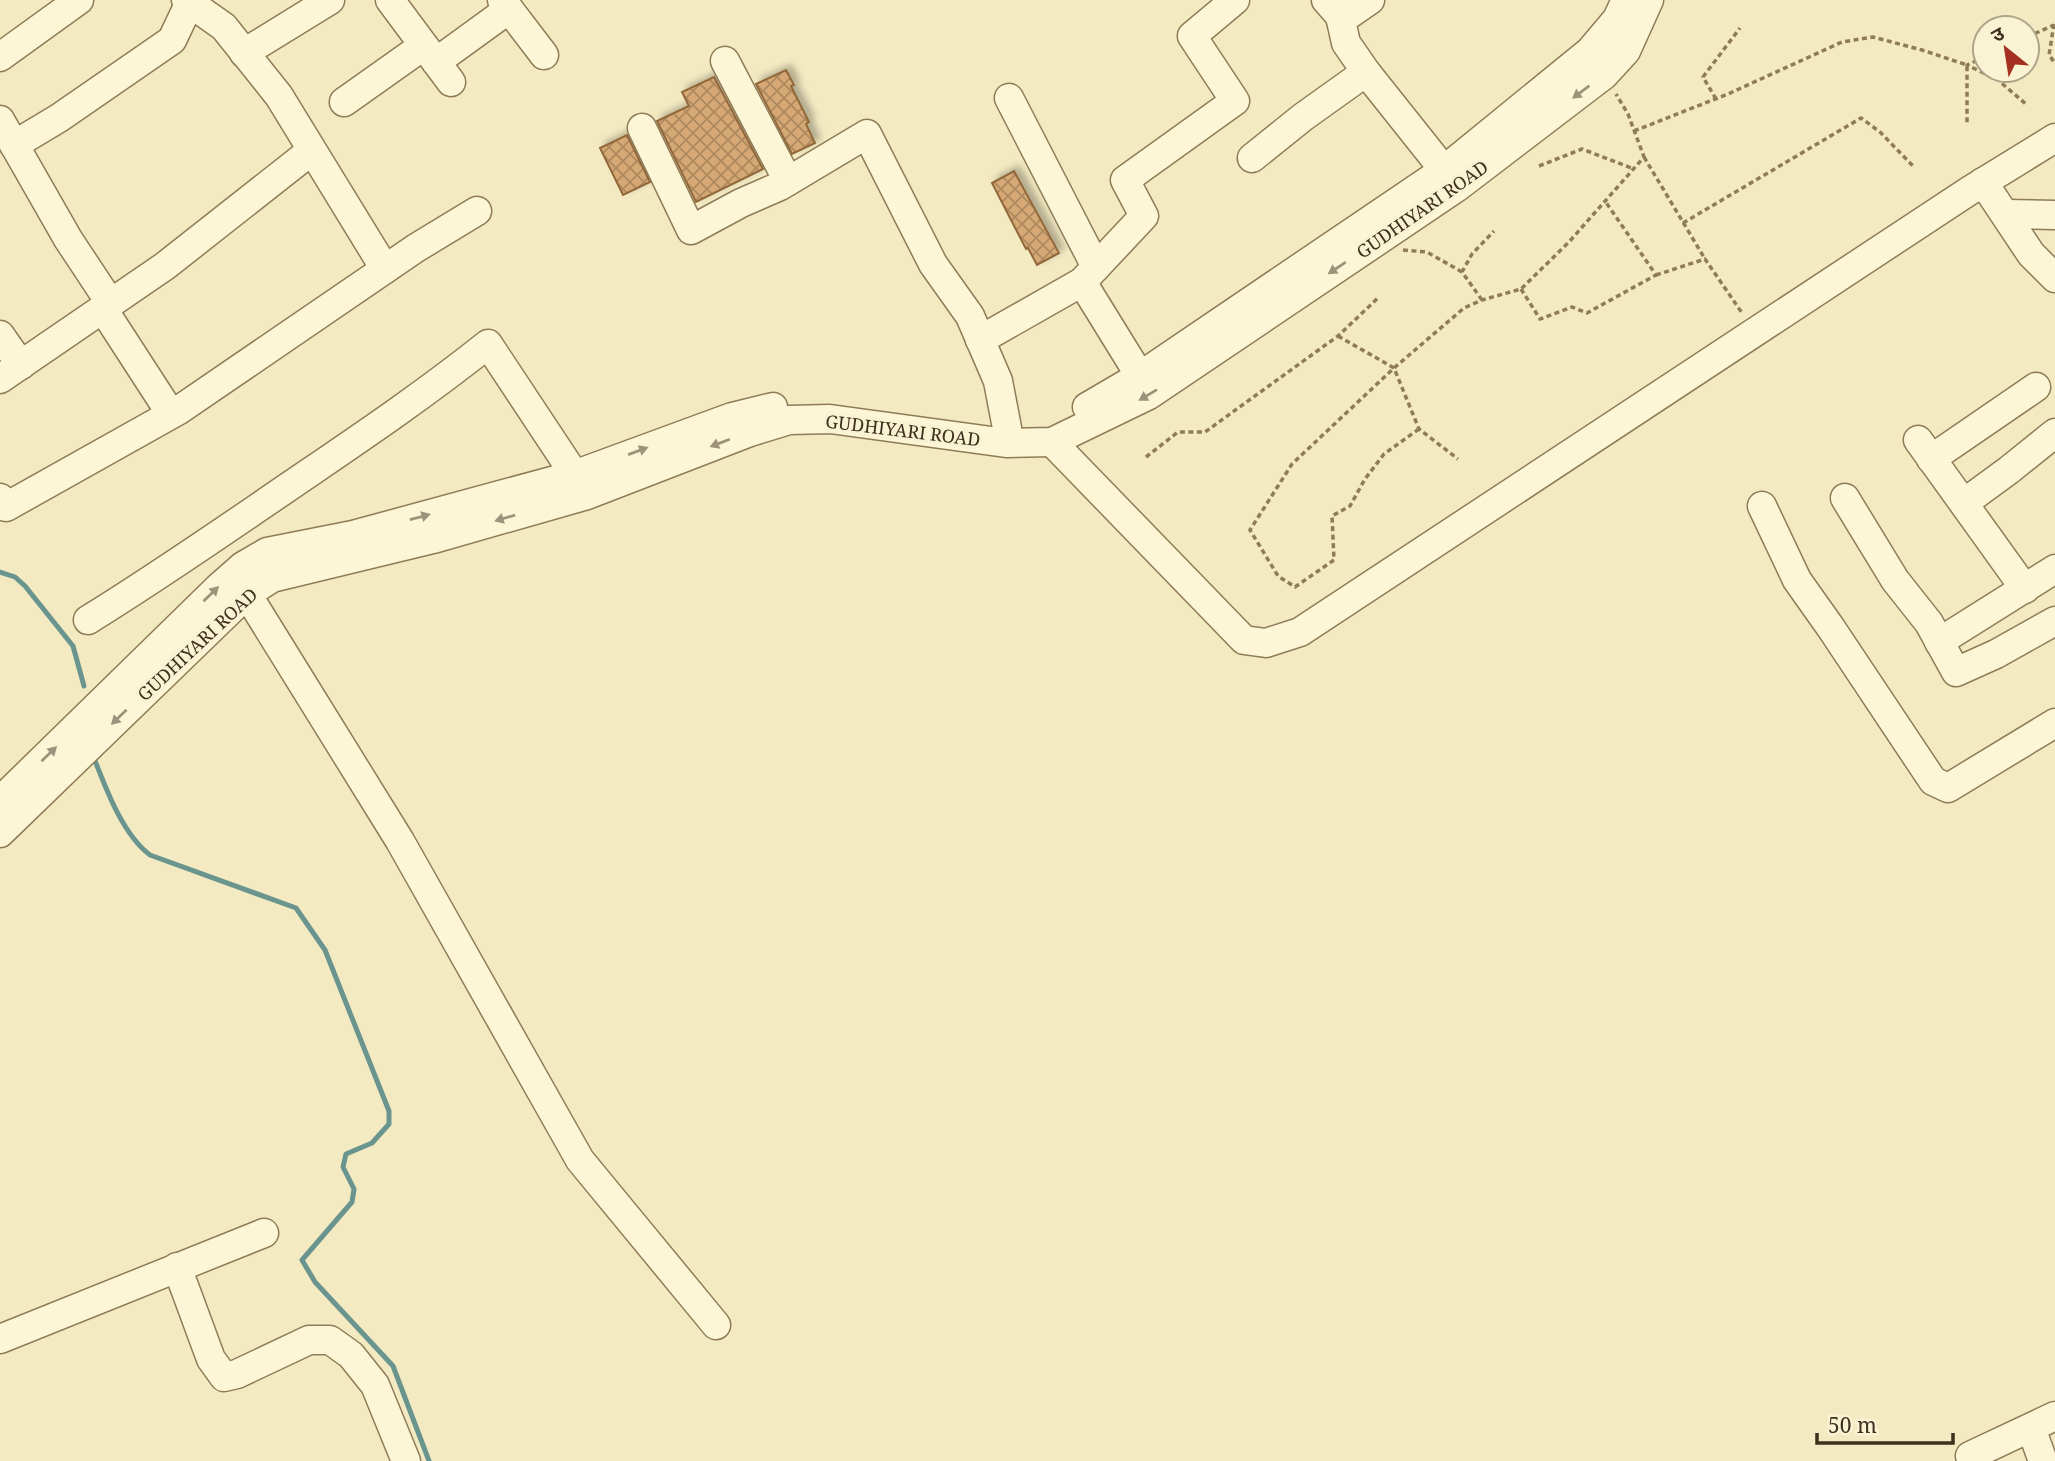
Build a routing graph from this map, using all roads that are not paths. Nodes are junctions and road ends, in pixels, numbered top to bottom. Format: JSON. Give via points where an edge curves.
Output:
{"nodes":[{"id":1,"x":79,"y":0,"type":"edge"},
{"id":2,"x":330,"y":0,"type":"edge"},
{"id":3,"x":390,"y":0,"type":"edge"},
{"id":4,"x":1235,"y":0,"type":"edge"},
{"id":5,"x":1370,"y":0,"type":"edge"},
{"id":6,"x":1626,"y":0,"type":"edge"},
{"id":7,"x":1649,"y":0,"type":"edge"},
{"id":8,"x":189,"y":1,"type":"edge"},
{"id":9,"x":506,"y":5,"type":"edge"},
{"id":10,"x":1333,"y":10,"type":"edge"},
{"id":11,"x":244,"y":53,"type":"junction"},
{"id":12,"x":544,"y":55,"type":"dead end"},
{"id":13,"x":0,"y":57,"type":"edge"},
{"id":14,"x":725,"y":61,"type":"dead end"},
{"id":15,"x":437,"y":63,"type":"junction"},
{"id":16,"x":1601,"y":65,"type":"junction"},
{"id":17,"x":1366,"y":72,"type":"junction"},
{"id":18,"x":1009,"y":98,"type":"dead end"},
{"id":19,"x":344,"y":102,"type":"dead end"},
{"id":20,"x":0,"y":120,"type":"edge"},
{"id":21,"x":642,"y":128,"type":"dead end"},
{"id":22,"x":2055,"y":138,"type":"edge"},
{"id":23,"x":14,"y":145,"type":"junction"},
{"id":24,"x":311,"y":151,"type":"junction"},
{"id":25,"x":1252,"y":158,"type":"dead end"},
{"id":26,"x":1444,"y":170,"type":"junction"},
{"id":27,"x":788,"y":181,"type":"junction"},
{"id":28,"x":1983,"y":182,"type":"junction"},
{"id":29,"x":477,"y":211,"type":"dead end"},
{"id":30,"x":2006,"y":214,"type":"junction"},
{"id":31,"x":2055,"y":215,"type":"edge"},
{"id":32,"x":385,"y":269,"type":"junction"},
{"id":33,"x":1089,"y":274,"type":"junction"},
{"id":34,"x":2055,"y":278,"type":"edge"},
{"id":35,"x":107,"y":306,"type":"junction"},
{"id":36,"x":0,"y":335,"type":"edge"},
{"id":37,"x":980,"y":341,"type":"junction"},
{"id":38,"x":7,"y":370,"type":"edge"},
{"id":39,"x":1140,"y":376,"type":"junction"},
{"id":40,"x":2036,"y":387,"type":"dead end"},
{"id":41,"x":171,"y":414,"type":"junction"},
{"id":42,"x":1007,"y":428,"type":"junction"},
{"id":43,"x":2055,"y":433,"type":"edge"},
{"id":44,"x":1052,"y":442,"type":"junction"},
{"id":45,"x":580,"y":485,"type":"junction"},
{"id":46,"x":0,"y":498,"type":"edge"},
{"id":47,"x":1845,"y":498,"type":"dead end"},
{"id":48,"x":1964,"y":503,"type":"junction"},
{"id":49,"x":1762,"y":506,"type":"dead end"},
{"id":50,"x":2055,"y":569,"type":"edge"},
{"id":51,"x":2025,"y":589,"type":"junction"},
{"id":52,"x":247,"y":594,"type":"junction"},
{"id":53,"x":89,"y":620,"type":"dead end"},
{"id":54,"x":2055,"y":621,"type":"edge"},
{"id":55,"x":1939,"y":642,"type":"junction"},
{"id":56,"x":2055,"y":723,"type":"edge"},
{"id":57,"x":0,"y":802,"type":"edge"},
{"id":58,"x":0,"y":833,"type":"edge"},
{"id":59,"x":264,"y":1233,"type":"dead end"},
{"id":60,"x":177,"y":1267,"type":"junction"},
{"id":61,"x":716,"y":1325,"type":"dead end"},
{"id":62,"x":0,"y":1339,"type":"edge"},
{"id":63,"x":2043,"y":1422,"type":"edge"},
{"id":64,"x":1970,"y":1456,"type":"dead end"},
{"id":65,"x":406,"y":1461,"type":"edge"},
{"id":66,"x":2043,"y":1461,"type":"edge"}],
"edges":[{"from":1,"to":13,"type":"street"},
{"from":2,"to":11,"type":"street"},
{"from":3,"to":15,"type":"street"},
{"from":4,"to":33,"type":"street","via":[[1192,36],[1235,101],[1125,180],[1144,216]]},
{"from":5,"to":10,"type":"street"},
{"from":6,"to":16,"type":"street","name":"GUDHIYARI ROAD"},
{"from":7,"to":16,"type":"street","name":"GUDHIYARI ROAD","via":[[1626,51]]},
{"from":8,"to":11,"type":"street","via":[[224,26]]},
{"from":8,"to":23,"type":"street","via":[[172,40]]},
{"from":9,"to":12,"type":"street"},
{"from":9,"to":15,"type":"street"},
{"from":10,"to":17,"type":"street","via":[[1346,43]]},
{"from":11,"to":24,"type":"street","via":[[279,96]]},
{"from":14,"to":27,"type":"street"},
{"from":15,"to":19,"type":"street"},
{"from":16,"to":26,"type":"street","name":"GUDHIYARI ROAD"},
{"from":16,"to":44,"type":"street","name":"GUDHIYARI ROAD","one_way":true,"via":[[1456,188],[1149,395]]},
{"from":17,"to":25,"type":"street"},
{"from":17,"to":26,"type":"street"},
{"from":18,"to":33,"type":"street"},
{"from":20,"to":23,"type":"street"},
{"from":21,"to":27,"type":"street","via":[[691,230]]},
{"from":22,"to":28,"type":"street"},
{"from":23,"to":35,"type":"street"},
{"from":24,"to":32,"type":"street"},
{"from":24,"to":35,"type":"street"},
{"from":26,"to":39,"type":"street","name":"GUDHIYARI ROAD"},
{"from":27,"to":37,"type":"street","via":[[867,134],[933,264],[970,317]]},
{"from":28,"to":30,"type":"street"},
{"from":28,"to":44,"type":"street","via":[[1300,632],[1266,643],[1244,640]]},
{"from":29,"to":32,"type":"street"},
{"from":30,"to":31,"type":"street"},
{"from":30,"to":34,"type":"street","via":[[2031,254]]},
{"from":32,"to":41,"type":"street"},
{"from":33,"to":37,"type":"street"},
{"from":33,"to":39,"type":"street"},
{"from":35,"to":38,"type":"street"},
{"from":35,"to":41,"type":"street"},
{"from":36,"to":38,"type":"street"},
{"from":37,"to":42,"type":"street","via":[[998,381]]},
{"from":39,"to":42,"type":"street","name":"GUDHIYARI ROAD","via":[[1092,405],[1045,425]]},
{"from":40,"to":48,"type":"street","via":[[1925,450]]},
{"from":41,"to":46,"type":"street","via":[[6,508]]},
{"from":45,"to":42,"type":"street","name":"GUDHIYARI ROAD","one_way":true,"via":[[732,417],[796,401],[867,405]]},
{"from":43,"to":48,"type":"street"},
{"from":44,"to":45,"type":"street","name":"GUDHIYARI ROAD","one_way":true,"via":[[1006,443],[830,419],[789,420]]},
{"from":45,"to":52,"type":"street","name":"GUDHIYARI ROAD","one_way":true,"via":[[433,539],[272,578]]},
{"from":45,"to":53,"type":"street","via":[[488,344],[346,449]]},
{"from":57,"to":45,"type":"street","name":"GUDHIYARI ROAD","one_way":true,"via":[[218,587],[267,552]]},
{"from":47,"to":55,"type":"street"},
{"from":48,"to":51,"type":"street"},
{"from":49,"to":56,"type":"street","via":[[1797,580],[1933,781],[1948,788]]},
{"from":50,"to":51,"type":"street"},
{"from":51,"to":55,"type":"street"},
{"from":52,"to":58,"type":"street","name":"GUDHIYARI ROAD","one_way":true},
{"from":52,"to":61,"type":"street","via":[[400,841],[580,1160]]},
{"from":54,"to":55,"type":"street","via":[[1956,672]]},
{"from":59,"to":60,"type":"street"},
{"from":60,"to":62,"type":"street"},
{"from":60,"to":65,"type":"street","via":[[211,1359],[224,1377],[309,1340],[330,1340],[351,1355],[375,1385]]},
{"from":63,"to":64,"type":"street"},
{"from":63,"to":66,"type":"street"}]}
